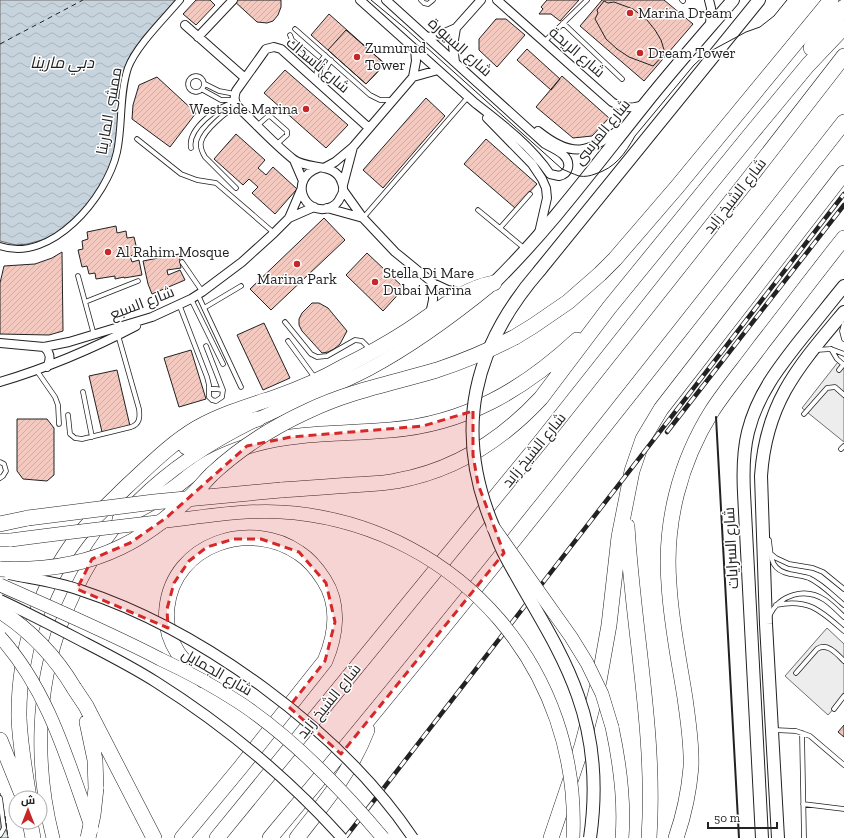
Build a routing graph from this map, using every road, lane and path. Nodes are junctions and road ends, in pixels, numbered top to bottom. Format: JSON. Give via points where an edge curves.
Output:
{"nodes":[{"id":1,"x":180,"y":0,"type":"edge"},
{"id":2,"x":233,"y":0,"type":"edge"},
{"id":3,"x":360,"y":0,"type":"edge"},
{"id":4,"x":386,"y":0,"type":"edge"},
{"id":5,"x":422,"y":0,"type":"edge"},
{"id":6,"x":433,"y":0,"type":"edge"},
{"id":7,"x":481,"y":0,"type":"edge"},
{"id":8,"x":497,"y":0,"type":"edge"},
{"id":9,"x":587,"y":0,"type":"edge"},
{"id":10,"x":709,"y":0,"type":"edge"},
{"id":11,"x":733,"y":0,"type":"edge"},
{"id":12,"x":759,"y":0,"type":"edge"},
{"id":13,"x":831,"y":0,"type":"edge"},
{"id":14,"x":844,"y":7,"type":"edge"},
{"id":15,"x":563,"y":23,"type":"junction"},
{"id":16,"x":185,"y":25,"type":"dead end"},
{"id":17,"x":710,"y":26,"type":"junction"},
{"id":18,"x":844,"y":27,"type":"edge"},
{"id":19,"x":456,"y":28,"type":"junction"},
{"id":20,"x":295,"y":29,"type":"dead end"},
{"id":21,"x":290,"y":35,"type":"dead end"},
{"id":22,"x":198,"y":37,"type":"junction"},
{"id":23,"x":428,"y":37,"type":"junction"},
{"id":24,"x":544,"y":42,"type":"junction"},
{"id":25,"x":415,"y":49,"type":"junction"},
{"id":26,"x":325,"y":55,"type":"junction"},
{"id":27,"x":844,"y":56,"type":"edge"},
{"id":28,"x":331,"y":60,"type":"junction"},
{"id":29,"x":455,"y":62,"type":"junction"},
{"id":30,"x":319,"y":63,"type":"junction"},
{"id":31,"x":438,"y":70,"type":"junction"},
{"id":32,"x":413,"y":77,"type":"junction"},
{"id":33,"x":245,"y":78,"type":"junction"},
{"id":34,"x":622,"y":79,"type":"dead end"},
{"id":35,"x":318,"y":83,"type":"junction"},
{"id":36,"x":205,"y":84,"type":"junction"},
{"id":37,"x":203,"y":90,"type":"junction"},
{"id":38,"x":468,"y":97,"type":"junction"},
{"id":39,"x":394,"y":99,"type":"junction"},
{"id":40,"x":235,"y":101,"type":"junction"},
{"id":41,"x":475,"y":103,"type":"junction"},
{"id":42,"x":645,"y":104,"type":"junction"},
{"id":43,"x":515,"y":115,"type":"junction"},
{"id":44,"x":632,"y":121,"type":"junction"},
{"id":45,"x":844,"y":122,"type":"edge"},
{"id":46,"x":258,"y":125,"type":"junction"},
{"id":47,"x":369,"y":128,"type":"junction"},
{"id":48,"x":750,"y":135,"type":"junction"},
{"id":49,"x":137,"y":139,"type":"dead end"},
{"id":50,"x":277,"y":144,"type":"junction"},
{"id":51,"x":353,"y":147,"type":"junction"},
{"id":52,"x":191,"y":148,"type":"dead end"},
{"id":53,"x":294,"y":160,"type":"junction"},
{"id":54,"x":321,"y":168,"type":"junction"},
{"id":55,"x":844,"y":173,"type":"edge"},
{"id":56,"x":303,"y":180,"type":"junction"},
{"id":57,"x":236,"y":188,"type":"dead end"},
{"id":58,"x":343,"y":188,"type":"junction"},
{"id":59,"x":302,"y":190,"type":"junction"},
{"id":60,"x":530,"y":194,"type":"dead end"},
{"id":61,"x":314,"y":207,"type":"junction"},
{"id":62,"x":327,"y":208,"type":"junction"},
{"id":63,"x":478,"y":210,"type":"dead end"},
{"id":64,"x":289,"y":218,"type":"junction"},
{"id":65,"x":363,"y":218,"type":"junction"},
{"id":66,"x":500,"y":228,"type":"junction"},
{"id":67,"x":274,"y":233,"type":"junction"},
{"id":68,"x":539,"y":233,"type":"junction"},
{"id":69,"x":844,"y":238,"type":"edge"},
{"id":70,"x":0,"y":246,"type":"edge"},
{"id":71,"x":526,"y":250,"type":"junction"},
{"id":72,"x":182,"y":262,"type":"dead end"},
{"id":73,"x":78,"y":276,"type":"dead end"},
{"id":74,"x":138,"y":282,"type":"dead end"},
{"id":75,"x":494,"y":282,"type":"junction"},
{"id":76,"x":433,"y":283,"type":"junction"},
{"id":77,"x":241,"y":286,"type":"dead end"},
{"id":78,"x":844,"y":286,"type":"edge"},
{"id":79,"x":464,"y":293,"type":"junction"},
{"id":80,"x":197,"y":295,"type":"junction"},
{"id":81,"x":85,"y":302,"type":"junction"},
{"id":82,"x":179,"y":304,"type":"junction"},
{"id":83,"x":204,"y":308,"type":"junction"},
{"id":84,"x":609,"y":308,"type":"junction"},
{"id":85,"x":844,"y":312,"type":"edge"},
{"id":86,"x":821,"y":315,"type":"junction"},
{"id":87,"x":429,"y":316,"type":"junction"},
{"id":88,"x":152,"y":317,"type":"junction"},
{"id":89,"x":285,"y":322,"type":"dead end"},
{"id":90,"x":839,"y":324,"type":"edge"},
{"id":91,"x":94,"y":334,"type":"junction"},
{"id":92,"x":118,"y":335,"type":"junction"},
{"id":93,"x":844,"y":338,"type":"edge"},
{"id":94,"x":288,"y":341,"type":"dead end"},
{"id":95,"x":0,"y":343,"type":"edge"},
{"id":96,"x":206,"y":346,"type":"dead end"},
{"id":97,"x":44,"y":347,"type":"junction"},
{"id":98,"x":812,"y":350,"type":"junction"},
{"id":99,"x":831,"y":350,"type":"junction"},
{"id":100,"x":372,"y":351,"type":"junction"},
{"id":101,"x":844,"y":354,"type":"edge"},
{"id":102,"x":223,"y":364,"type":"dead end"},
{"id":103,"x":844,"y":365,"type":"edge"},
{"id":104,"x":47,"y":367,"type":"junction"},
{"id":105,"x":37,"y":370,"type":"junction"},
{"id":106,"x":839,"y":370,"type":"dead end"},
{"id":107,"x":316,"y":380,"type":"junction"},
{"id":108,"x":0,"y":382,"type":"edge"},
{"id":109,"x":241,"y":387,"type":"dead end"},
{"id":110,"x":209,"y":389,"type":"junction"},
{"id":111,"x":223,"y":390,"type":"junction"},
{"id":112,"x":83,"y":392,"type":"dead end"},
{"id":113,"x":844,"y":395,"type":"edge"},
{"id":114,"x":804,"y":414,"type":"dead end"},
{"id":115,"x":68,"y":415,"type":"dead end"},
{"id":116,"x":258,"y":419,"type":"junction"},
{"id":117,"x":59,"y":424,"type":"dead end"},
{"id":118,"x":92,"y":437,"type":"junction"},
{"id":119,"x":0,"y":462,"type":"edge"},
{"id":120,"x":146,"y":468,"type":"junction"},
{"id":121,"x":0,"y":478,"type":"edge"},
{"id":122,"x":626,"y":505,"type":"junction"},
{"id":123,"x":762,"y":514,"type":"junction"},
{"id":124,"x":0,"y":517,"type":"edge"},
{"id":125,"x":28,"y":518,"type":"junction"},
{"id":126,"x":120,"y":519,"type":"junction"},
{"id":127,"x":0,"y":524,"type":"edge"},
{"id":128,"x":493,"y":527,"type":"junction"},
{"id":129,"x":6,"y":540,"type":"edge"},
{"id":130,"x":770,"y":553,"type":"junction"},
{"id":131,"x":0,"y":569,"type":"edge"},
{"id":132,"x":0,"y":573,"type":"edge"},
{"id":133,"x":0,"y":585,"type":"edge"},
{"id":134,"x":844,"y":589,"type":"edge"},
{"id":135,"x":0,"y":600,"type":"edge"},
{"id":136,"x":776,"y":605,"type":"junction"},
{"id":137,"x":844,"y":605,"type":"edge"},
{"id":138,"x":0,"y":611,"type":"edge"},
{"id":139,"x":844,"y":617,"type":"edge"},
{"id":140,"x":766,"y":624,"type":"junction"},
{"id":141,"x":844,"y":631,"type":"edge"},
{"id":142,"x":0,"y":637,"type":"edge"},
{"id":143,"x":844,"y":661,"type":"edge"},
{"id":144,"x":796,"y":673,"type":"dead end"},
{"id":145,"x":204,"y":681,"type":"junction"},
{"id":146,"x":74,"y":688,"type":"junction"},
{"id":147,"x":844,"y":696,"type":"edge"},
{"id":148,"x":834,"y":709,"type":"dead end"},
{"id":149,"x":372,"y":716,"type":"junction"},
{"id":150,"x":772,"y":730,"type":"junction"},
{"id":151,"x":802,"y":733,"type":"junction"},
{"id":152,"x":0,"y":740,"type":"edge"},
{"id":153,"x":844,"y":765,"type":"edge"},
{"id":154,"x":20,"y":790,"type":"edge"},
{"id":155,"x":28,"y":790,"type":"edge"},
{"id":156,"x":0,"y":798,"type":"edge"},
{"id":157,"x":803,"y":804,"type":"junction"},
{"id":158,"x":844,"y":809,"type":"edge"},
{"id":159,"x":0,"y":835,"type":"edge"},
{"id":160,"x":53,"y":838,"type":"edge"},
{"id":161,"x":88,"y":838,"type":"edge"},
{"id":162,"x":95,"y":838,"type":"edge"},
{"id":163,"x":154,"y":838,"type":"edge"},
{"id":164,"x":182,"y":838,"type":"edge"},
{"id":165,"x":217,"y":838,"type":"edge"},
{"id":166,"x":270,"y":838,"type":"edge"},
{"id":167,"x":297,"y":838,"type":"edge"},
{"id":168,"x":342,"y":838,"type":"edge"},
{"id":169,"x":383,"y":838,"type":"edge"},
{"id":170,"x":413,"y":838,"type":"edge"},
{"id":171,"x":551,"y":838,"type":"edge"},
{"id":172,"x":573,"y":838,"type":"edge"},
{"id":173,"x":590,"y":838,"type":"edge"},
{"id":174,"x":622,"y":838,"type":"edge"},
{"id":175,"x":649,"y":838,"type":"edge"},
{"id":176,"x":676,"y":838,"type":"edge"},
{"id":177,"x":762,"y":838,"type":"edge"},
{"id":178,"x":778,"y":838,"type":"edge"},
{"id":179,"x":804,"y":838,"type":"edge"}],
"edges":[{"from":1,"to":70,"type":"street","name":"ممشى المارينا","via":[[137,50],[128,67],[117,153],[100,191],[67,228],[50,240],[31,248]]},
{"from":2,"to":22,"type":"street"},
{"from":3,"to":25,"type":"street","name":"شارع السيورة"},
{"from":4,"to":23,"type":"street","name":"شارع السيورة"},
{"from":5,"to":6,"type":"lane","via":[[428,4]]},
{"from":7,"to":19,"type":"street"},
{"from":8,"to":24,"type":"street","name":"شارع الريحة"},
{"from":9,"to":15,"type":"lane"},
{"from":10,"to":17,"type":"street"},
{"from":11,"to":17,"type":"main road","name":"شارع المرسى"},
{"from":12,"to":128,"type":"main road","bridge":true,"via":[[540,270],[499,328],[485,360],[475,394],[472,424],[474,462],[482,499]]},
{"from":13,"to":131,"type":"highway","bridge":true,"via":[[620,254],[562,306],[533,326],[496,347],[457,363],[345,395],[295,417],[234,456],[166,518],[120,548],[60,567]]},
{"from":14,"to":48,"type":"highway","via":[[786,80]]},
{"from":15,"to":24,"type":"lane"},
{"from":15,"to":34,"type":"lane"},
{"from":16,"to":22,"type":"street"},
{"from":17,"to":42,"type":"main road","name":"شارع المرسى"},
{"from":18,"to":48,"type":"highway","via":[[808,65]]},
{"from":19,"to":23,"type":"street"},
{"from":19,"to":29,"type":"street","via":[[453,46]]},
{"from":20,"to":26,"type":"lane"},
{"from":21,"to":30,"type":"lane","via":[[292,40]]},
{"from":22,"to":33,"type":"street"},
{"from":23,"to":29,"type":"street","name":"شارع السيورة"},
{"from":24,"to":42,"type":"street","name":"شارع الريحة","via":[[612,102],[629,108]]},
{"from":25,"to":31,"type":"street","name":"شارع السيورة"},
{"from":25,"to":32,"type":"street"},
{"from":26,"to":28,"type":"lane"},
{"from":26,"to":30,"type":"lane"},
{"from":27,"to":165,"type":"highway","name":"شارع الشيخ زايد","via":[[542,440]]},
{"from":28,"to":35,"type":"lane"},
{"from":28,"to":39,"type":"lane","via":[[375,98],[385,101]]},
{"from":29,"to":43,"type":"street","name":"شارع السيورة"},
{"from":30,"to":35,"type":"lane","via":[[316,71]]},
{"from":31,"to":32,"type":"street"},
{"from":31,"to":38,"type":"street","name":"شارع السيورة"},
{"from":32,"to":39,"type":"street"},
{"from":33,"to":35,"type":"street","name":"شارع ناسداك","via":[[266,49],[274,47],[281,49]]},
{"from":33,"to":40,"type":"street","name":"شارع ناسداك"},
{"from":35,"to":47,"type":"street","name":"شارع ناسداك"},
{"from":36,"to":37,"type":"lane"},
{"from":36,"to":37,"type":"lane","via":[[202,78],[196,76],[188,82],[191,91],[197,93]]},
{"from":36,"to":40,"type":"lane"},
{"from":37,"to":40,"type":"lane","via":[[221,100]]},
{"from":38,"to":41,"type":"street","name":"شارع السيورة"},
{"from":38,"to":65,"type":"lane"},
{"from":39,"to":47,"type":"street"},
{"from":40,"to":46,"type":"street"},
{"from":40,"to":52,"type":"lane","via":[[218,108],[209,116],[193,135]]},
{"from":40,"to":57,"type":"lane","via":[[203,138],[201,146],[205,157]]},
{"from":41,"to":43,"type":"street","name":"شارع السيورة","via":[[526,146],[550,174],[564,175],[569,166],[565,156],[545,144]]},
{"from":41,"to":68,"type":"street","name":"شارع السيورة","via":[[484,116],[538,170],[546,188],[547,198]]},
{"from":42,"to":44,"type":"main road","name":"شارع المرسى"},
{"from":43,"to":44,"type":"street","name":"شارع السيورة","via":[[559,145],[576,150],[598,145]]},
{"from":44,"to":68,"type":"main road","name":"شارع المرسى"},
{"from":45,"to":149,"type":"highway"},
{"from":46,"to":50,"type":"street"},
{"from":46,"to":50,"type":"lane","via":[[270,116],[287,131],[287,135]]},
{"from":47,"to":51,"type":"street"},
{"from":48,"to":84,"type":"highway"},
{"from":49,"to":67,"type":"lane","via":[[181,174],[216,183]]},
{"from":50,"to":53,"type":"street"},
{"from":51,"to":54,"type":"street"},
{"from":51,"to":58,"type":"street"},
{"from":53,"to":54,"type":"street"},
{"from":53,"to":56,"type":"street"},
{"from":54,"to":56,"type":"street","via":[[306,175]]},
{"from":54,"to":58,"type":"street","via":[[331,169],[336,173]]},
{"from":55,"to":122,"type":"highway","via":[[661,409],[637,455]]},
{"from":56,"to":59,"type":"street"},
{"from":58,"to":62,"type":"street","via":[[338,202]]},
{"from":58,"to":65,"type":"street"},
{"from":59,"to":61,"type":"street","via":[[305,200]]},
{"from":59,"to":64,"type":"street","name":"شارع السبع"},
{"from":60,"to":66,"type":"lane"},
{"from":61,"to":62,"type":"street"},
{"from":61,"to":64,"type":"street","name":"شارع السبع"},
{"from":62,"to":65,"type":"street"},
{"from":63,"to":66,"type":"lane"},
{"from":64,"to":67,"type":"street","name":"شارع السبع"},
{"from":65,"to":76,"type":"street","via":[[395,252]]},
{"from":66,"to":71,"type":"lane"},
{"from":67,"to":80,"type":"street","name":"شارع السبع","via":[[242,262]]},
{"from":68,"to":71,"type":"main road","name":"شارع المرسى"},
{"from":69,"to":176,"type":"highway","via":[[713,410],[695,442],[678,488],[668,548],[669,584],[688,720],[691,767],[687,797]]},
{"from":71,"to":75,"type":"main road","name":"شارع المرسى"},
{"from":72,"to":80,"type":"lane"},
{"from":73,"to":81,"type":"lane"},
{"from":74,"to":81,"type":"lane"},
{"from":75,"to":79,"type":"highway"},
{"from":75,"to":116,"type":"main road","via":[[453,315],[392,356],[343,382]]},
{"from":76,"to":79,"type":"street","via":[[448,290]]},
{"from":76,"to":87,"type":"street","via":[[433,300]]},
{"from":77,"to":83,"type":"lane"},
{"from":78,"to":86,"type":"main road","name":"شارع السرايات"},
{"from":79,"to":87,"type":"highway"},
{"from":80,"to":82,"type":"street","name":"شارع السبع"},
{"from":80,"to":83,"type":"lane"},
{"from":80,"to":102,"type":"lane"},
{"from":81,"to":91,"type":"lane"},
{"from":82,"to":88,"type":"street","name":"شارع السبع"},
{"from":82,"to":110,"type":"lane","via":[[207,377]]},
{"from":83,"to":109,"type":"lane"},
{"from":84,"to":125,"type":"highway","bridge":true,"via":[[529,410],[504,433],[476,452],[429,473],[396,481],[281,490]]},
{"from":84,"to":126,"type":"highway","via":[[576,341],[541,370],[502,396],[472,411],[423,426],[291,438],[241,448],[200,468],[162,496]]},
{"from":85,"to":90,"type":"main road"},
{"from":86,"to":90,"type":"main road"},
{"from":86,"to":177,"type":"main road","name":"شارع السرايات","via":[[782,363],[761,396],[747,434],[744,453]]},
{"from":87,"to":100,"type":"highway"},
{"from":88,"to":91,"type":"street","name":"شارع السبع"},
{"from":88,"to":92,"type":"street"},
{"from":89,"to":100,"type":"lane","via":[[310,354],[317,357],[328,356],[355,340],[362,341]]},
{"from":90,"to":93,"type":"lane"},
{"from":90,"to":98,"type":"main road"},
{"from":91,"to":97,"type":"street","name":"شارع السبع"},
{"from":92,"to":104,"type":"street"},
{"from":92,"to":118,"type":"lane","via":[[139,408],[139,421],[135,426]]},
{"from":94,"to":107,"type":"lane"},
{"from":95,"to":97,"type":"street","name":"شارع السبع"},
{"from":96,"to":111,"type":"lane"},
{"from":97,"to":104,"type":"street","via":[[50,358]]},
{"from":98,"to":99,"type":"lane"},
{"from":98,"to":123,"type":"main road","via":[[785,388],[770,422],[762,458]]},
{"from":99,"to":101,"type":"lane"},
{"from":99,"to":103,"type":"lane"},
{"from":100,"to":107,"type":"highway"},
{"from":103,"to":106,"type":"lane"},
{"from":104,"to":105,"type":"street"},
{"from":105,"to":108,"type":"street"},
{"from":105,"to":117,"type":"lane","via":[[55,397]]},
{"from":107,"to":120,"type":"highway","via":[[212,420],[171,445]]},
{"from":110,"to":111,"type":"lane"},
{"from":110,"to":111,"type":"lane","via":[[209,397],[214,400],[221,399]]},
{"from":112,"to":118,"type":"lane"},
{"from":113,"to":114,"type":"lane","via":[[835,388],[827,388]]},
{"from":115,"to":118,"type":"lane","via":[[72,436],[82,439]]},
{"from":116,"to":120,"type":"highway","via":[[208,434]]},
{"from":116,"to":126,"type":"main road","via":[[222,438],[173,470],[145,493]]},
{"from":119,"to":121,"type":"lane","via":[[4,464],[6,471]]},
{"from":120,"to":155,"type":"highway","via":[[100,512],[80,536],[58,568],[38,610],[25,655],[20,702],[22,749]]},
{"from":122,"to":171,"type":"highway","via":[[618,542],[609,625],[599,681],[582,746]]},
{"from":122,"to":175,"type":"highway","via":[[649,770]]},
{"from":123,"to":130,"type":"lane"},
{"from":123,"to":140,"type":"main road"},
{"from":124,"to":125,"type":"highway"},
{"from":125,"to":127,"type":"highway"},
{"from":126,"to":160,"type":"main road","via":[[99,548],[81,580],[58,632],[48,669],[42,720],[41,764],[45,803]]},
{"from":128,"to":173,"type":"main road","bridge":true,"via":[[507,559],[556,644],[578,696],[592,766],[593,810]]},
{"from":128,"to":174,"type":"main road","bridge":true,"via":[[571,636],[602,694],[612,727],[621,774]]},
{"from":129,"to":172,"type":"main road","bridge":true,"via":[[212,515],[273,512],[334,520],[374,532],[411,549],[446,571],[478,597],[506,627],[532,664],[561,735],[572,792]]},
{"from":130,"to":134,"type":"lane","via":[[789,564],[823,572]]},
{"from":130,"to":137,"type":"lane","via":[[774,565],[779,570],[812,580]]},
{"from":132,"to":170,"type":"street","bridge":true,"via":[[64,585],[94,595],[162,625],[212,653],[261,686],[328,742],[369,783]]},
{"from":133,"to":145,"type":"main road","name":"شارع الجمايل","bridge":true,"via":[[117,637]]},
{"from":135,"to":168,"type":"street","bridge":true,"via":[[125,664],[190,705],[264,762],[310,804]]},
{"from":136,"to":139,"type":"lane","via":[[793,594],[804,594],[825,600]]},
{"from":136,"to":140,"type":"lane"},
{"from":136,"to":141,"type":"lane","via":[[809,605]]},
{"from":138,"to":146,"type":"highway","bridge":true,"via":[[41,644]]},
{"from":140,"to":150,"type":"main road"},
{"from":142,"to":162,"type":"main road","bridge":true,"via":[[28,673],[54,722]]},
{"from":143,"to":144,"type":"lane","via":[[822,646]]},
{"from":145,"to":164,"type":"highway","bridge":true,"via":[[177,652],[170,636],[168,600],[183,568],[207,547],[234,539],[261,539],[299,552],[318,571],[331,595],[335,622],[330,649],[320,667]]},
{"from":145,"to":169,"type":"main road","name":"شارع الجمايل","bridge":true,"via":[[258,716],[292,744],[340,790]]},
{"from":146,"to":161,"type":"highway","bridge":true,"via":[[90,732],[95,760],[95,801]]},
{"from":146,"to":163,"type":"highway"},
{"from":147,"to":148,"type":"lane"},
{"from":149,"to":166,"type":"highway"},
{"from":149,"to":167,"type":"highway","via":[[362,742],[340,781]]},
{"from":150,"to":151,"type":"lane"},
{"from":150,"to":178,"type":"main road"},
{"from":151,"to":153,"type":"lane","via":[[815,740]]},
{"from":151,"to":157,"type":"lane"},
{"from":152,"to":154,"type":"highway"},
{"from":156,"to":159,"type":"lane","via":[[4,828]]},
{"from":157,"to":158,"type":"lane"},
{"from":157,"to":179,"type":"lane"}]}
